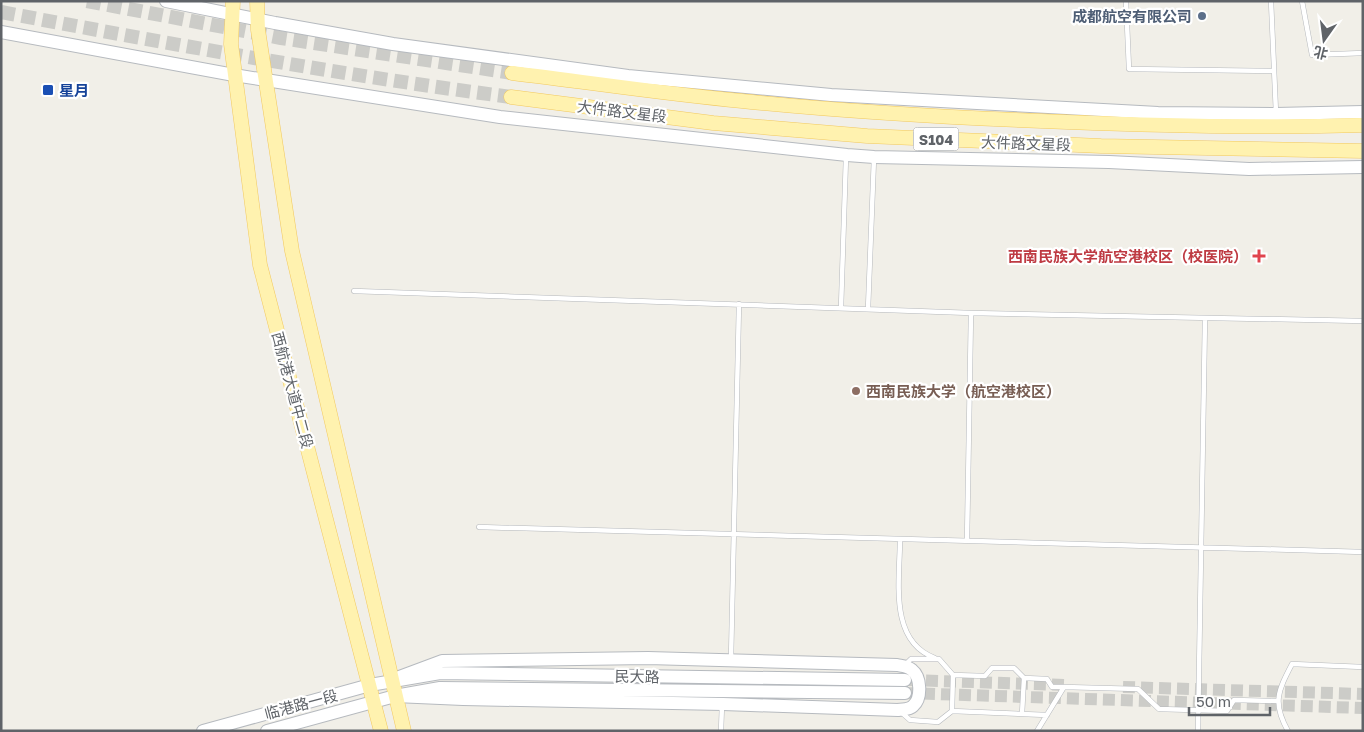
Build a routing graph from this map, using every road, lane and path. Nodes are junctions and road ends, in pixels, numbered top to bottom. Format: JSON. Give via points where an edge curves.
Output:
{"nodes":[{"id":1,"x":166,"y":1,"type":"edge"},
{"id":2,"x":258,"y":1,"type":"edge"},
{"id":3,"x":1126,"y":1,"type":"edge"},
{"id":4,"x":1271,"y":1,"type":"edge"},
{"id":5,"x":1302,"y":1,"type":"edge"},
{"id":6,"x":232,"y":8,"type":"edge"},
{"id":7,"x":258,"y":20,"type":"junction"},
{"id":8,"x":1,"y":32,"type":"edge"},
{"id":9,"x":1363,"y":53,"type":"edge"},
{"id":10,"x":1274,"y":71,"type":"junction"},
{"id":11,"x":512,"y":73,"type":"tunnel mouth"},
{"id":12,"x":234,"y":75,"type":"junction"},
{"id":13,"x":266,"y":79,"type":"junction"},
{"id":14,"x":510,"y":97,"type":"tunnel mouth"},
{"id":15,"x":1363,"y":112,"type":"edge"},
{"id":16,"x":1276,"y":114,"type":"junction"},
{"id":17,"x":1363,"y":125,"type":"edge"},
{"id":18,"x":1363,"y":151,"type":"edge"},
{"id":19,"x":846,"y":155,"type":"junction"},
{"id":20,"x":874,"y":157,"type":"junction"},
{"id":21,"x":1363,"y":167,"type":"edge"},
{"id":22,"x":354,"y":290,"type":"dead end"},
{"id":23,"x":739,"y":304,"type":"junction"},
{"id":24,"x":841,"y":308,"type":"junction"},
{"id":25,"x":868,"y":309,"type":"junction"},
{"id":26,"x":971,"y":313,"type":"junction"},
{"id":27,"x":1205,"y":318,"type":"junction"},
{"id":28,"x":1363,"y":321,"type":"edge"},
{"id":29,"x":479,"y":527,"type":"dead end"},
{"id":30,"x":733,"y":534,"type":"junction"},
{"id":31,"x":900,"y":539,"type":"junction"},
{"id":32,"x":967,"y":541,"type":"junction"},
{"id":33,"x":1201,"y":547,"type":"junction"},
{"id":34,"x":1363,"y":552,"type":"edge"},
{"id":35,"x":731,"y":660,"type":"junction"},
{"id":36,"x":939,"y":660,"type":"junction"},
{"id":37,"x":904,"y":666,"type":"junction"},
{"id":38,"x":1363,"y":667,"type":"edge"},
{"id":39,"x":953,"y":675,"type":"junction"},
{"id":40,"x":1024,"y":678,"type":"junction"},
{"id":41,"x":391,"y":680,"type":"junction"},
{"id":42,"x":370,"y":685,"type":"junction"},
{"id":43,"x":1064,"y":687,"type":"junction"},
{"id":44,"x":395,"y":696,"type":"junction"},
{"id":45,"x":1277,"y":700,"type":"junction"},
{"id":46,"x":374,"y":702,"type":"junction"},
{"id":47,"x":722,"y":704,"type":"junction"},
{"id":48,"x":898,"y":710,"type":"junction"},
{"id":49,"x":1199,"y":710,"type":"junction"},
{"id":50,"x":952,"y":711,"type":"junction"},
{"id":51,"x":1022,"y":714,"type":"junction"},
{"id":52,"x":1047,"y":714,"type":"junction"},
{"id":53,"x":203,"y":731,"type":"edge"},
{"id":54,"x":267,"y":731,"type":"edge"},
{"id":55,"x":381,"y":731,"type":"edge"},
{"id":56,"x":404,"y":731,"type":"edge"},
{"id":57,"x":721,"y":731,"type":"edge"},
{"id":58,"x":1037,"y":731,"type":"edge"},
{"id":59,"x":1198,"y":731,"type":"edge"},
{"id":60,"x":1288,"y":731,"type":"edge"}],
"edges":[{"from":1,"to":6,"type":"street"},
{"from":2,"to":7,"type":"main road"},
{"from":3,"to":10,"type":"lane","via":[[1129,69]]},
{"from":4,"to":10,"type":"lane"},
{"from":5,"to":9,"type":"lane","via":[[1312,54]]},
{"from":6,"to":7,"type":"street"},
{"from":6,"to":12,"type":"main road","name":"西航港大道中二段"},
{"from":7,"to":13,"type":"main road"},
{"from":7,"to":16,"type":"street","via":[[393,44],[608,73],[821,94],[1158,113]]},
{"from":8,"to":12,"type":"street"},
{"from":10,"to":16,"type":"lane"},
{"from":11,"to":17,"type":"main road","name":"大件路文星段","number":"S104","via":[[741,101],[1002,120],[1288,128]]},
{"from":12,"to":13,"type":"street"},
{"from":12,"to":42,"type":"main road","name":"西航港大道中二段","via":[[260,265]]},
{"from":13,"to":19,"type":"street","via":[[500,117]]},
{"from":13,"to":41,"type":"main road","via":[[292,251]]},
{"from":14,"to":18,"type":"main road","name":"大件路文星段","number":"S104","via":[[713,123],[867,136],[1109,146]]},
{"from":15,"to":16,"type":"street"},
{"from":19,"to":20,"type":"street"},
{"from":19,"to":24,"type":"lane"},
{"from":20,"to":21,"type":"street","via":[[1109,162],[1249,169]]},
{"from":20,"to":25,"type":"lane"},
{"from":22,"to":23,"type":"lane"},
{"from":23,"to":24,"type":"lane"},
{"from":23,"to":30,"type":"lane"},
{"from":24,"to":25,"type":"lane"},
{"from":25,"to":26,"type":"lane"},
{"from":26,"to":27,"type":"lane"},
{"from":26,"to":32,"type":"lane"},
{"from":27,"to":28,"type":"lane"},
{"from":27,"to":33,"type":"lane"},
{"from":29,"to":30,"type":"lane"},
{"from":30,"to":31,"type":"lane"},
{"from":30,"to":35,"type":"lane"},
{"from":31,"to":32,"type":"lane"},
{"from":31,"to":36,"type":"lane","via":[[900,616],[916,647]]},
{"from":32,"to":33,"type":"lane"},
{"from":33,"to":34,"type":"lane"},
{"from":33,"to":49,"type":"lane"},
{"from":35,"to":37,"type":"street"},
{"from":35,"to":41,"type":"street","via":[[442,661]]},
{"from":36,"to":37,"type":"lane","via":[[911,659]]},
{"from":36,"to":39,"type":"lane"},
{"from":37,"to":48,"type":"street","via":[[916,676],[919,691],[914,705]]},
{"from":38,"to":45,"type":"lane","via":[[1292,664]]},
{"from":39,"to":40,"type":"lane","via":[[985,676],[992,668],[1014,668]]},
{"from":39,"to":50,"type":"lane"},
{"from":40,"to":43,"type":"lane","via":[[1048,679],[1052,687]]},
{"from":40,"to":51,"type":"lane"},
{"from":41,"to":42,"type":"street","name":"民大路"},
{"from":41,"to":44,"type":"main road"},
{"from":41,"to":44,"type":"street","name":"民大路","via":[[440,673],[905,687],[440,688]]},
{"from":42,"to":46,"type":"main road","name":"西航港大道中二段"},
{"from":42,"to":53,"type":"street","name":"临港路一段"},
{"from":43,"to":49,"type":"lane","via":[[1138,689],[1159,709]]},
{"from":43,"to":52,"type":"lane"},
{"from":44,"to":46,"type":"street","name":"民大路"},
{"from":44,"to":47,"type":"street"},
{"from":44,"to":56,"type":"main road"},
{"from":45,"to":49,"type":"lane","via":[[1234,700],[1227,711]]},
{"from":45,"to":60,"type":"lane"},
{"from":46,"to":54,"type":"street","name":"临港路一段"},
{"from":46,"to":55,"type":"main road","name":"西航港大道中二段"},
{"from":47,"to":48,"type":"street"},
{"from":47,"to":57,"type":"lane"},
{"from":48,"to":50,"type":"lane","via":[[910,720],[938,722]]},
{"from":49,"to":59,"type":"lane"},
{"from":50,"to":51,"type":"lane"},
{"from":51,"to":52,"type":"lane"},
{"from":52,"to":58,"type":"lane"}]}
